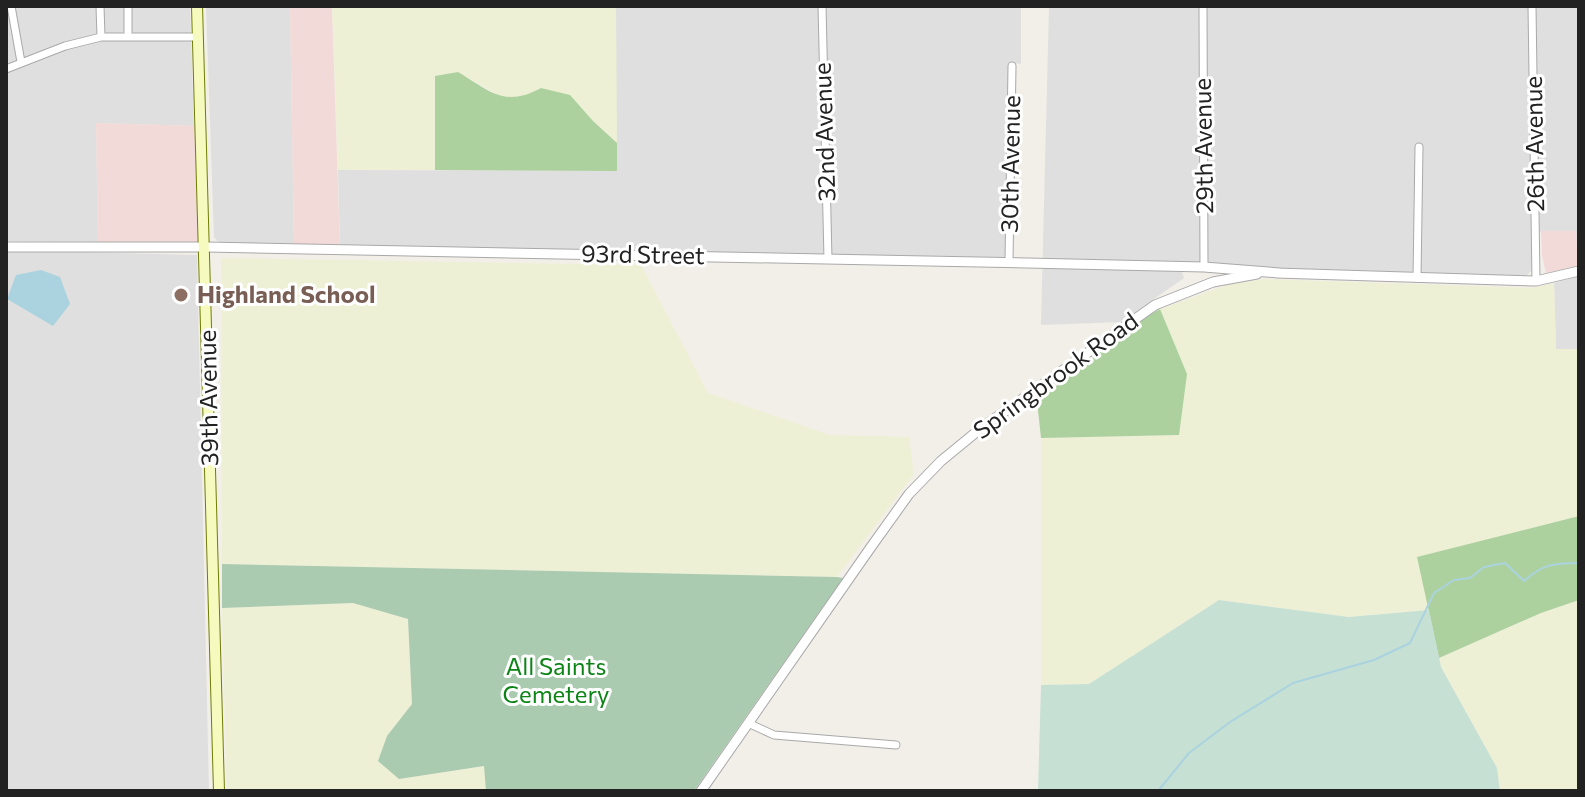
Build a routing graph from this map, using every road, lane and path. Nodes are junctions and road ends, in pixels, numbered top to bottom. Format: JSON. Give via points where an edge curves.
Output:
{"nodes":[{"id":1,"x":11,"y":6,"type":"edge"},
{"id":2,"x":100,"y":6,"type":"edge"},
{"id":3,"x":128,"y":6,"type":"edge"},
{"id":4,"x":197,"y":6,"type":"edge"},
{"id":5,"x":822,"y":6,"type":"edge"},
{"id":6,"x":1203,"y":6,"type":"edge"},
{"id":7,"x":1532,"y":6,"type":"edge"},
{"id":8,"x":128,"y":36,"type":"junction"},
{"id":9,"x":101,"y":37,"type":"junction"},
{"id":10,"x":198,"y":37,"type":"junction"},
{"id":11,"x":21,"y":62,"type":"junction"},
{"id":12,"x":1012,"y":66,"type":"dead end"},
{"id":13,"x":6,"y":69,"type":"edge"},
{"id":14,"x":1419,"y":147,"type":"dead end"},
{"id":15,"x":6,"y":247,"type":"edge"},
{"id":16,"x":206,"y":247,"type":"junction"},
{"id":17,"x":828,"y":259,"type":"junction"},
{"id":18,"x":1009,"y":262,"type":"junction"},
{"id":19,"x":1204,"y":267,"type":"junction"},
{"id":20,"x":1579,"y":271,"type":"edge"},
{"id":21,"x":1280,"y":273,"type":"junction"},
{"id":22,"x":1417,"y":278,"type":"junction"},
{"id":23,"x":1536,"y":281,"type":"junction"},
{"id":24,"x":1202,"y":285,"type":"junction"},
{"id":25,"x":748,"y":723,"type":"junction"},
{"id":26,"x":896,"y":745,"type":"dead end"},
{"id":27,"x":219,"y":791,"type":"edge"},
{"id":28,"x":701,"y":791,"type":"edge"}],
"edges":[{"from":1,"to":11,"type":"street"},
{"from":2,"to":9,"type":"street"},
{"from":3,"to":8,"type":"street"},
{"from":4,"to":10,"type":"main road","name":"39th Avenue"},
{"from":5,"to":17,"type":"street","name":"32nd Avenue"},
{"from":6,"to":19,"type":"street","name":"29th Avenue"},
{"from":7,"to":23,"type":"street","name":"26th Avenue"},
{"from":8,"to":9,"type":"street"},
{"from":8,"to":10,"type":"street"},
{"from":9,"to":11,"type":"street"},
{"from":10,"to":16,"type":"main road","name":"39th Avenue"},
{"from":11,"to":13,"type":"street"},
{"from":12,"to":18,"type":"street","name":"30th Avenue"},
{"from":14,"to":22,"type":"street"},
{"from":15,"to":16,"type":"street","name":"93rd Street"},
{"from":16,"to":17,"type":"street","name":"93rd Street"},
{"from":16,"to":27,"type":"main road","name":"39th Avenue"},
{"from":17,"to":18,"type":"street","name":"93rd Street"},
{"from":18,"to":19,"type":"street","name":"93rd Street"},
{"from":19,"to":21,"type":"street","name":"93rd Street"},
{"from":19,"to":24,"type":"street","name":"29th Avenue"},
{"from":20,"to":23,"type":"street","name":"Springbrook Road"},
{"from":21,"to":22,"type":"street","name":"Springbrook Road"},
{"from":21,"to":24,"type":"street","name":"Springbrook Road"},
{"from":22,"to":23,"type":"street","name":"Springbrook Road"},
{"from":24,"to":25,"type":"street","name":"Springbrook Road","via":[[1140,315],[980,429],[926,475]]},
{"from":25,"to":26,"type":"street","via":[[774,735]]},
{"from":25,"to":28,"type":"street","name":"Springbrook Road"}]}
